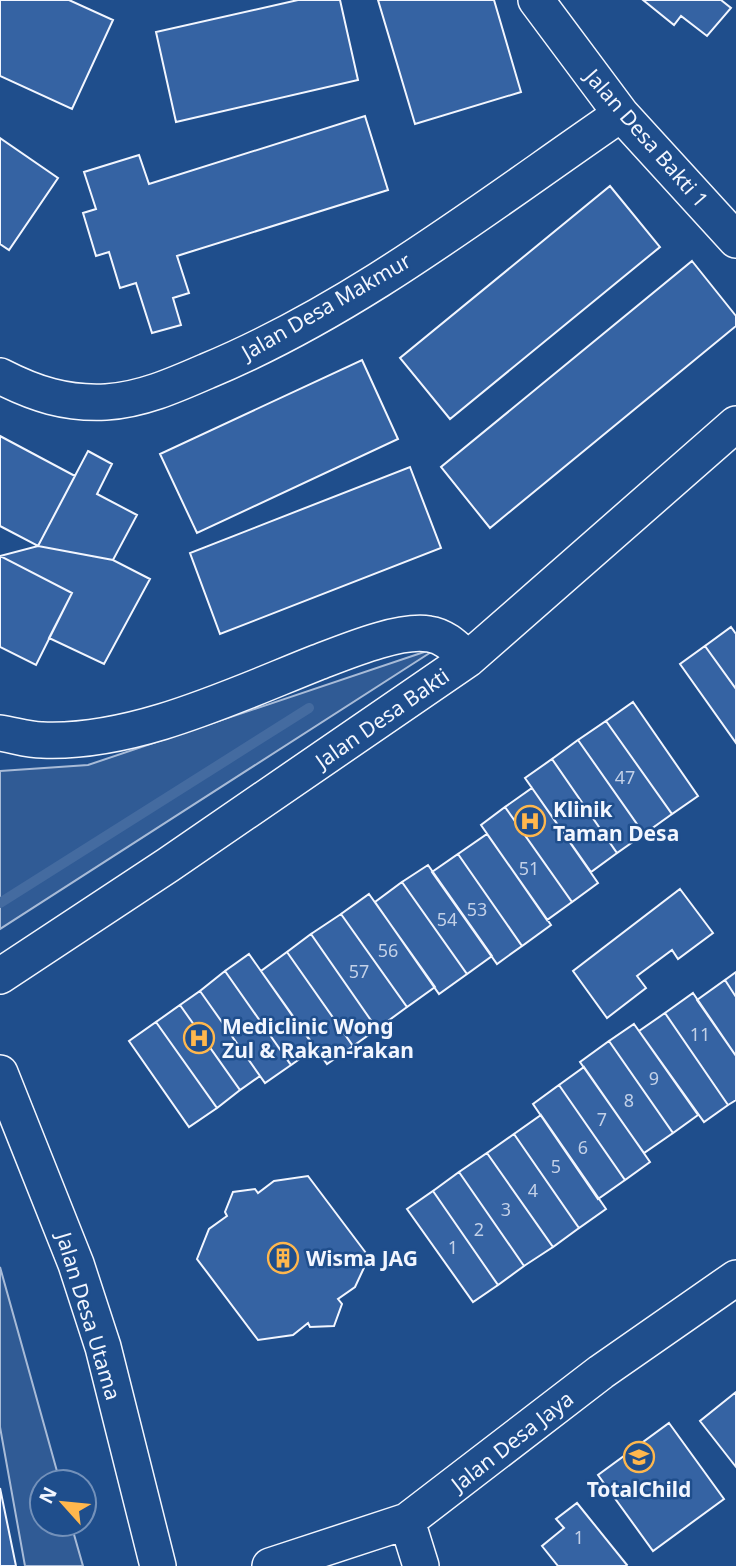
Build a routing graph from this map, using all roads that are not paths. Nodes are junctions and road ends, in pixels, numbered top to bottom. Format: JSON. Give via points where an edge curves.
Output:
{"nodes":[{"id":1,"x":536,"y":0,"type":"edge"},
{"id":2,"x":621,"y":114,"type":"junction"},
{"id":3,"x":736,"y":240,"type":"edge"},
{"id":4,"x":0,"y":376,"type":"edge"},
{"id":5,"x":736,"y":424,"type":"edge"},
{"id":6,"x":468,"y":659,"type":"junction"},
{"id":7,"x":0,"y":733,"type":"edge"},
{"id":8,"x":0,"y":976,"type":"edge"},
{"id":9,"x":0,"y":1073,"type":"edge"},
{"id":10,"x":736,"y":1278,"type":"edge"},
{"id":11,"x":407,"y":1521,"type":"junction"},
{"id":12,"x":158,"y":1566,"type":"edge"},
{"id":13,"x":270,"y":1566,"type":"edge"},
{"id":14,"x":421,"y":1566,"type":"edge"}],
"edges":[{"from":1,"to":2,"type":"street","name":"Jalan Desa Bakti 1"},
{"from":2,"to":3,"type":"street","name":"Jalan Desa Bakti 1"},
{"from":2,"to":4,"type":"street","name":"Jalan Desa Makmur","via":[[376,281],[247,355],[162,390],[109,402],[62,401]]},
{"from":5,"to":6,"type":"street","name":"Jalan Desa Bakti"},
{"from":6,"to":7,"type":"street","via":[[443,638],[408,634],[115,734],[41,741]]},
{"from":6,"to":8,"type":"street","name":"Jalan Desa Bakti"},
{"from":9,"to":12,"type":"street","name":"Jalan Desa Utama","via":[[76,1264],[103,1347]]},
{"from":10,"to":11,"type":"street","name":"Jalan Desa Jaya","via":[[601,1372]]},
{"from":11,"to":13,"type":"street","name":"Jalan Desa Jaya"},
{"from":11,"to":14,"type":"street"}]}
